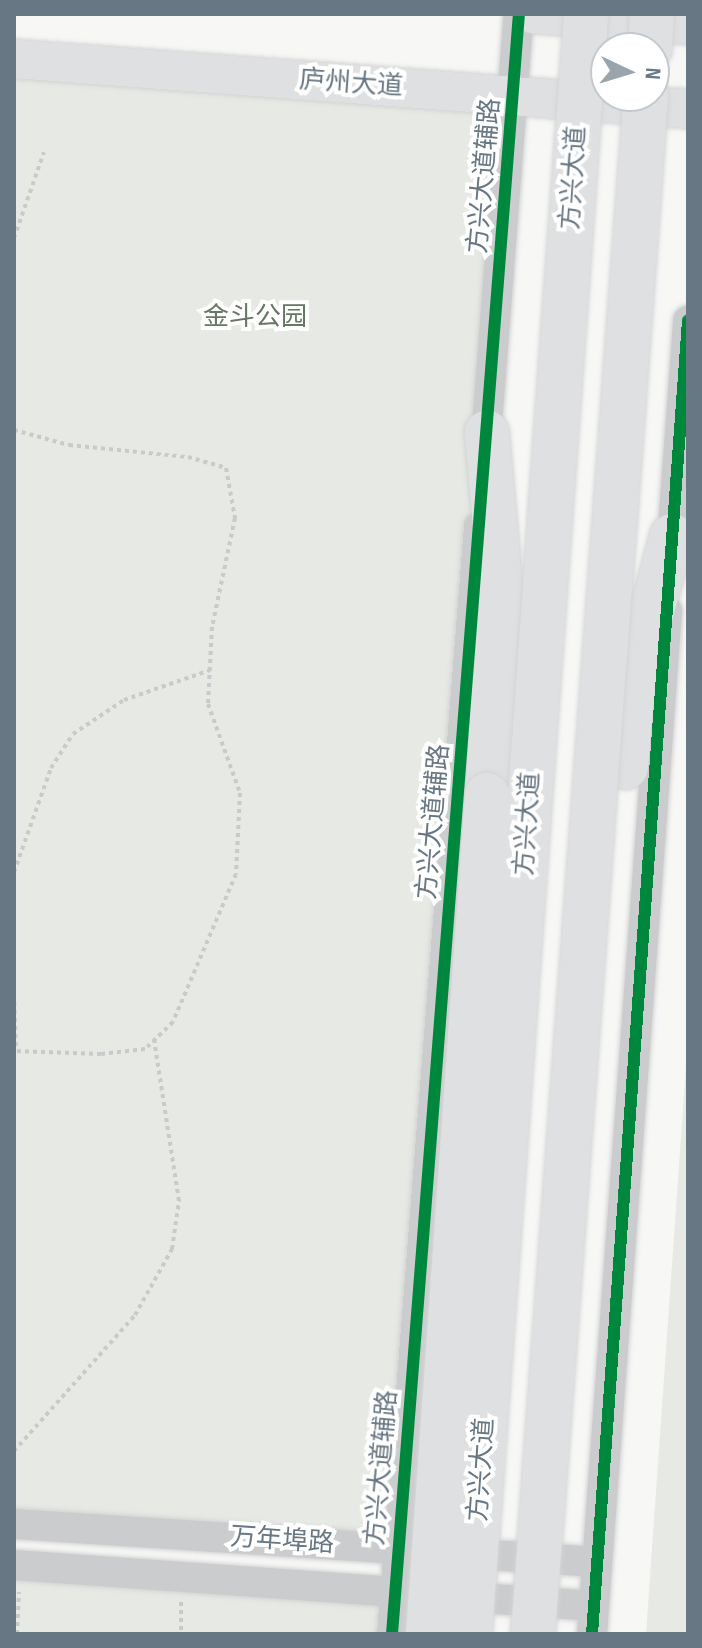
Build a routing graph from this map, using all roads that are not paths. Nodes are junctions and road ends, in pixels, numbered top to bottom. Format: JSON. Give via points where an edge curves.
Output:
{"nodes":[{"id":1,"x":519,"y":14,"type":"edge"},
{"id":2,"x":532,"y":14,"type":"edge"},
{"id":3,"x":586,"y":14,"type":"edge"},
{"id":4,"x":688,"y":25,"type":"edge"},
{"id":5,"x":14,"y":59,"type":"edge"},
{"id":6,"x":514,"y":96,"type":"junction"},
{"id":7,"x":688,"y":109,"type":"edge"},
{"id":8,"x":645,"y":112,"type":"edge"},
{"id":9,"x":688,"y":321,"type":"edge"},
{"id":10,"x":487,"y":433,"type":"junction"},
{"id":11,"x":672,"y":536,"type":"junction"},
{"id":12,"x":14,"y":1524,"type":"edge"},
{"id":13,"x":397,"y":1549,"type":"junction"},
{"id":14,"x":597,"y":1562,"type":"junction"},
{"id":15,"x":14,"y":1565,"type":"edge"},
{"id":16,"x":394,"y":1592,"type":"junction"},
{"id":17,"x":593,"y":1620,"type":"edge"},
{"id":18,"x":392,"y":1634,"type":"edge"},
{"id":19,"x":428,"y":1634,"type":"edge"},
{"id":20,"x":470,"y":1634,"type":"edge"},
{"id":21,"x":533,"y":1634,"type":"edge"},
{"id":22,"x":545,"y":1634,"type":"edge"}],
"edges":[{"from":1,"to":6,"type":"street","name":"方兴大道辅路"},
{"from":2,"to":4,"type":"main road"},
{"from":3,"to":20,"type":"highway","name":"方兴大道","bridge":true},
{"from":5,"to":6,"type":"main road","name":"庐州大道"},
{"from":6,"to":7,"type":"main road","name":"庐州大道"},
{"from":6,"to":10,"type":"street","name":"方兴大道辅路"},
{"from":8,"to":21,"type":"highway","bridge":true},
{"from":9,"to":11,"type":"street"},
{"from":10,"to":13,"type":"street","name":"方兴大道辅路"},
{"from":10,"to":19,"type":"highway","bridge":true,"via":[[500,583]]},
{"from":11,"to":14,"type":"street"},
{"from":11,"to":22,"type":"highway","via":[[634,678],[567,1583]]},
{"from":12,"to":13,"type":"street","name":"万年埠路"},
{"from":13,"to":14,"type":"street","name":"万年埠路"},
{"from":13,"to":16,"type":"street","name":"方兴大道辅路"},
{"from":14,"to":17,"type":"street"},
{"from":15,"to":16,"type":"street","name":"万年埠路"},
{"from":16,"to":17,"type":"street","name":"万年埠路"},
{"from":16,"to":18,"type":"street","name":"方兴大道辅路"}]}
